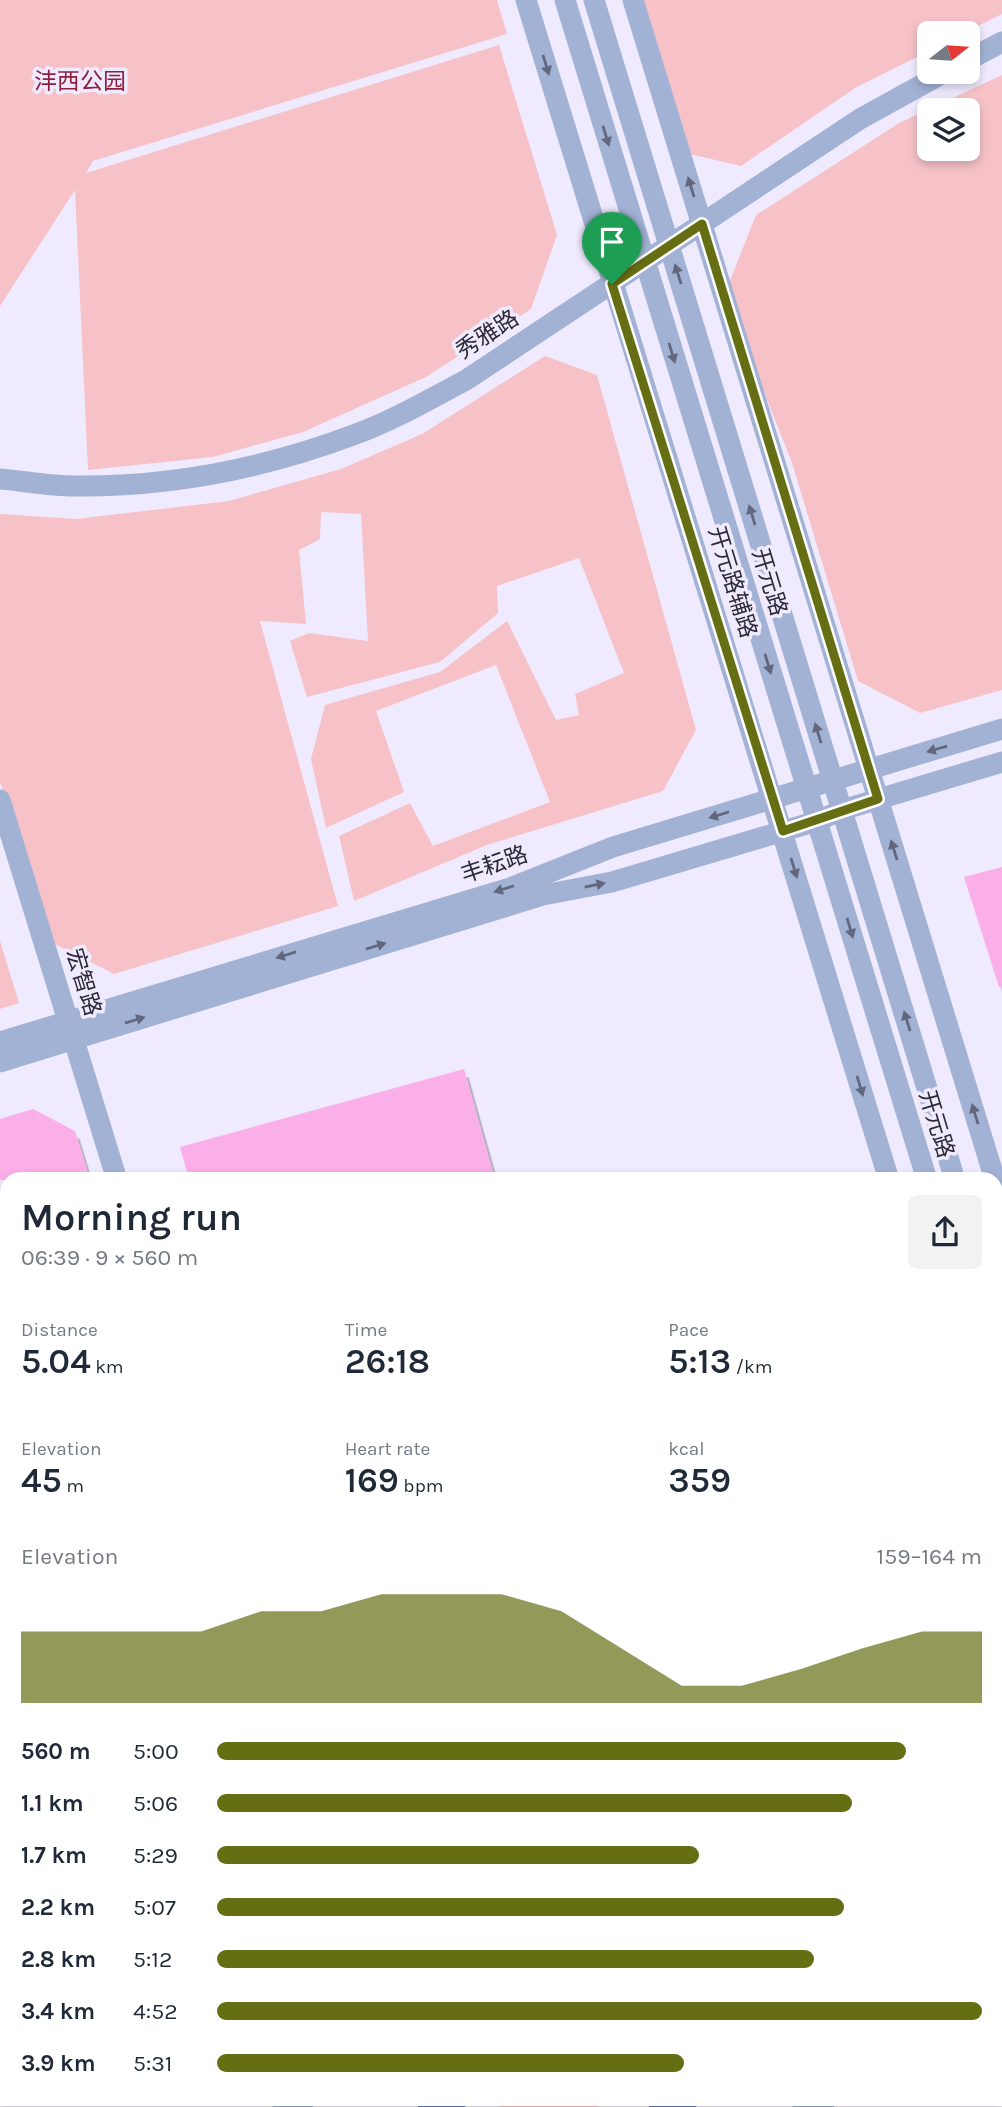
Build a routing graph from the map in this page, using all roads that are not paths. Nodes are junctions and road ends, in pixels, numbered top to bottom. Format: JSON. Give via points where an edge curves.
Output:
{"nodes":[{"id":1,"x":526,"y":0,"type":"edge"},
{"id":2,"x":544,"y":0,"type":"edge"},
{"id":3,"x":565,"y":0,"type":"edge"},
{"id":4,"x":594,"y":0,"type":"edge"},
{"id":5,"x":633,"y":0,"type":"edge"},
{"id":6,"x":537,"y":34,"type":"junction"},
{"id":7,"x":1002,"y":42,"type":"edge"},
{"id":8,"x":980,"y":54,"type":"edge"},
{"id":9,"x":923,"y":84,"type":"edge"},
{"id":10,"x":702,"y":224,"type":"junction"},
{"id":11,"x":669,"y":246,"type":"junction"},
{"id":12,"x":644,"y":263,"type":"junction"},
{"id":13,"x":612,"y":284,"type":"junction"},
{"id":14,"x":0,"y":479,"type":"edge"},
{"id":15,"x":1002,"y":729,"type":"edge"},
{"id":16,"x":1002,"y":762,"type":"edge"},
{"id":17,"x":869,"y":769,"type":"junction"},
{"id":18,"x":832,"y":779,"type":"junction"},
{"id":19,"x":807,"y":790,"type":"junction"},
{"id":20,"x":773,"y":799,"type":"junction"},
{"id":21,"x":878,"y":799,"type":"junction"},
{"id":22,"x":0,"y":800,"type":"edge"},
{"id":23,"x":842,"y":810,"type":"junction"},
{"id":24,"x":817,"y":821,"type":"junction"},
{"id":25,"x":783,"y":831,"type":"junction"},
{"id":26,"x":71,"y":1030,"type":"junction"},
{"id":27,"x":0,"y":1042,"type":"edge"},
{"id":28,"x":0,"y":1062,"type":"edge"},
{"id":29,"x":918,"y":1151,"type":"junction"},
{"id":30,"x":115,"y":1172,"type":"edge"},
{"id":31,"x":887,"y":1172,"type":"edge"},
{"id":32,"x":913,"y":1172,"type":"edge"},
{"id":33,"x":925,"y":1172,"type":"edge"},
{"id":34,"x":954,"y":1172,"type":"edge"},
{"id":35,"x":992,"y":1172,"type":"edge"}],
"edges":[{"from":1,"to":6,"type":"street","name":"开元路辅路"},
{"from":2,"to":6,"type":"street"},
{"from":3,"to":12,"type":"street","name":"开元路","one_way":true},
{"from":4,"to":11,"type":"street","name":"开元路"},
{"from":10,"to":5,"type":"street","one_way":true},
{"from":6,"to":13,"type":"street","name":"开元路辅路","one_way":true},
{"from":7,"to":8,"type":"street"},
{"from":9,"to":10,"type":"street","name":"秀雅路","via":[[860,119]]},
{"from":10,"to":11,"type":"street","name":"秀雅路"},
{"from":10,"to":17,"type":"street"},
{"from":11,"to":12,"type":"street","name":"秀雅路"},
{"from":18,"to":11,"type":"street","name":"开元路","one_way":true},
{"from":12,"to":13,"type":"street","name":"秀雅路"},
{"from":12,"to":19,"type":"street","name":"开元路","one_way":true},
{"from":13,"to":14,"type":"street","name":"秀雅路","via":[[466,380],[357,434],[305,452],[172,481],[72,486]]},
{"from":13,"to":20,"type":"street","name":"开元路辅路"},
{"from":15,"to":17,"type":"street","name":"丰耘路","one_way":true},
{"from":16,"to":21,"type":"street","name":"丰耘路"},
{"from":17,"to":18,"type":"street","name":"丰耘路"},
{"from":17,"to":21,"type":"street"},
{"from":18,"to":19,"type":"street","name":"丰耘路"},
{"from":18,"to":23,"type":"street","name":"开元路"},
{"from":19,"to":20,"type":"street","name":"丰耘路"},
{"from":19,"to":24,"type":"street","name":"开元路"},
{"from":20,"to":25,"type":"street","name":"开元路辅路"},
{"from":20,"to":26,"type":"street","name":"丰耘路","one_way":true},
{"from":21,"to":23,"type":"street","name":"丰耘路"},
{"from":35,"to":21,"type":"street","one_way":true},
{"from":22,"to":26,"type":"street","name":"宏智路"},
{"from":23,"to":24,"type":"street","name":"丰耘路"},
{"from":34,"to":23,"type":"street","name":"开元路","one_way":true},
{"from":24,"to":25,"type":"street","name":"丰耘路"},
{"from":24,"to":29,"type":"street","name":"开元路","one_way":true},
{"from":26,"to":25,"type":"street","name":"丰耘路","one_way":true},
{"from":25,"to":31,"type":"street","name":"开元路辅路","one_way":true},
{"from":26,"to":27,"type":"street","name":"丰耘路"},
{"from":26,"to":28,"type":"street","name":"丰耘路"},
{"from":26,"to":30,"type":"street","name":"宏智路"},
{"from":29,"to":32,"type":"street"},
{"from":29,"to":33,"type":"street","name":"开元路"}]}
